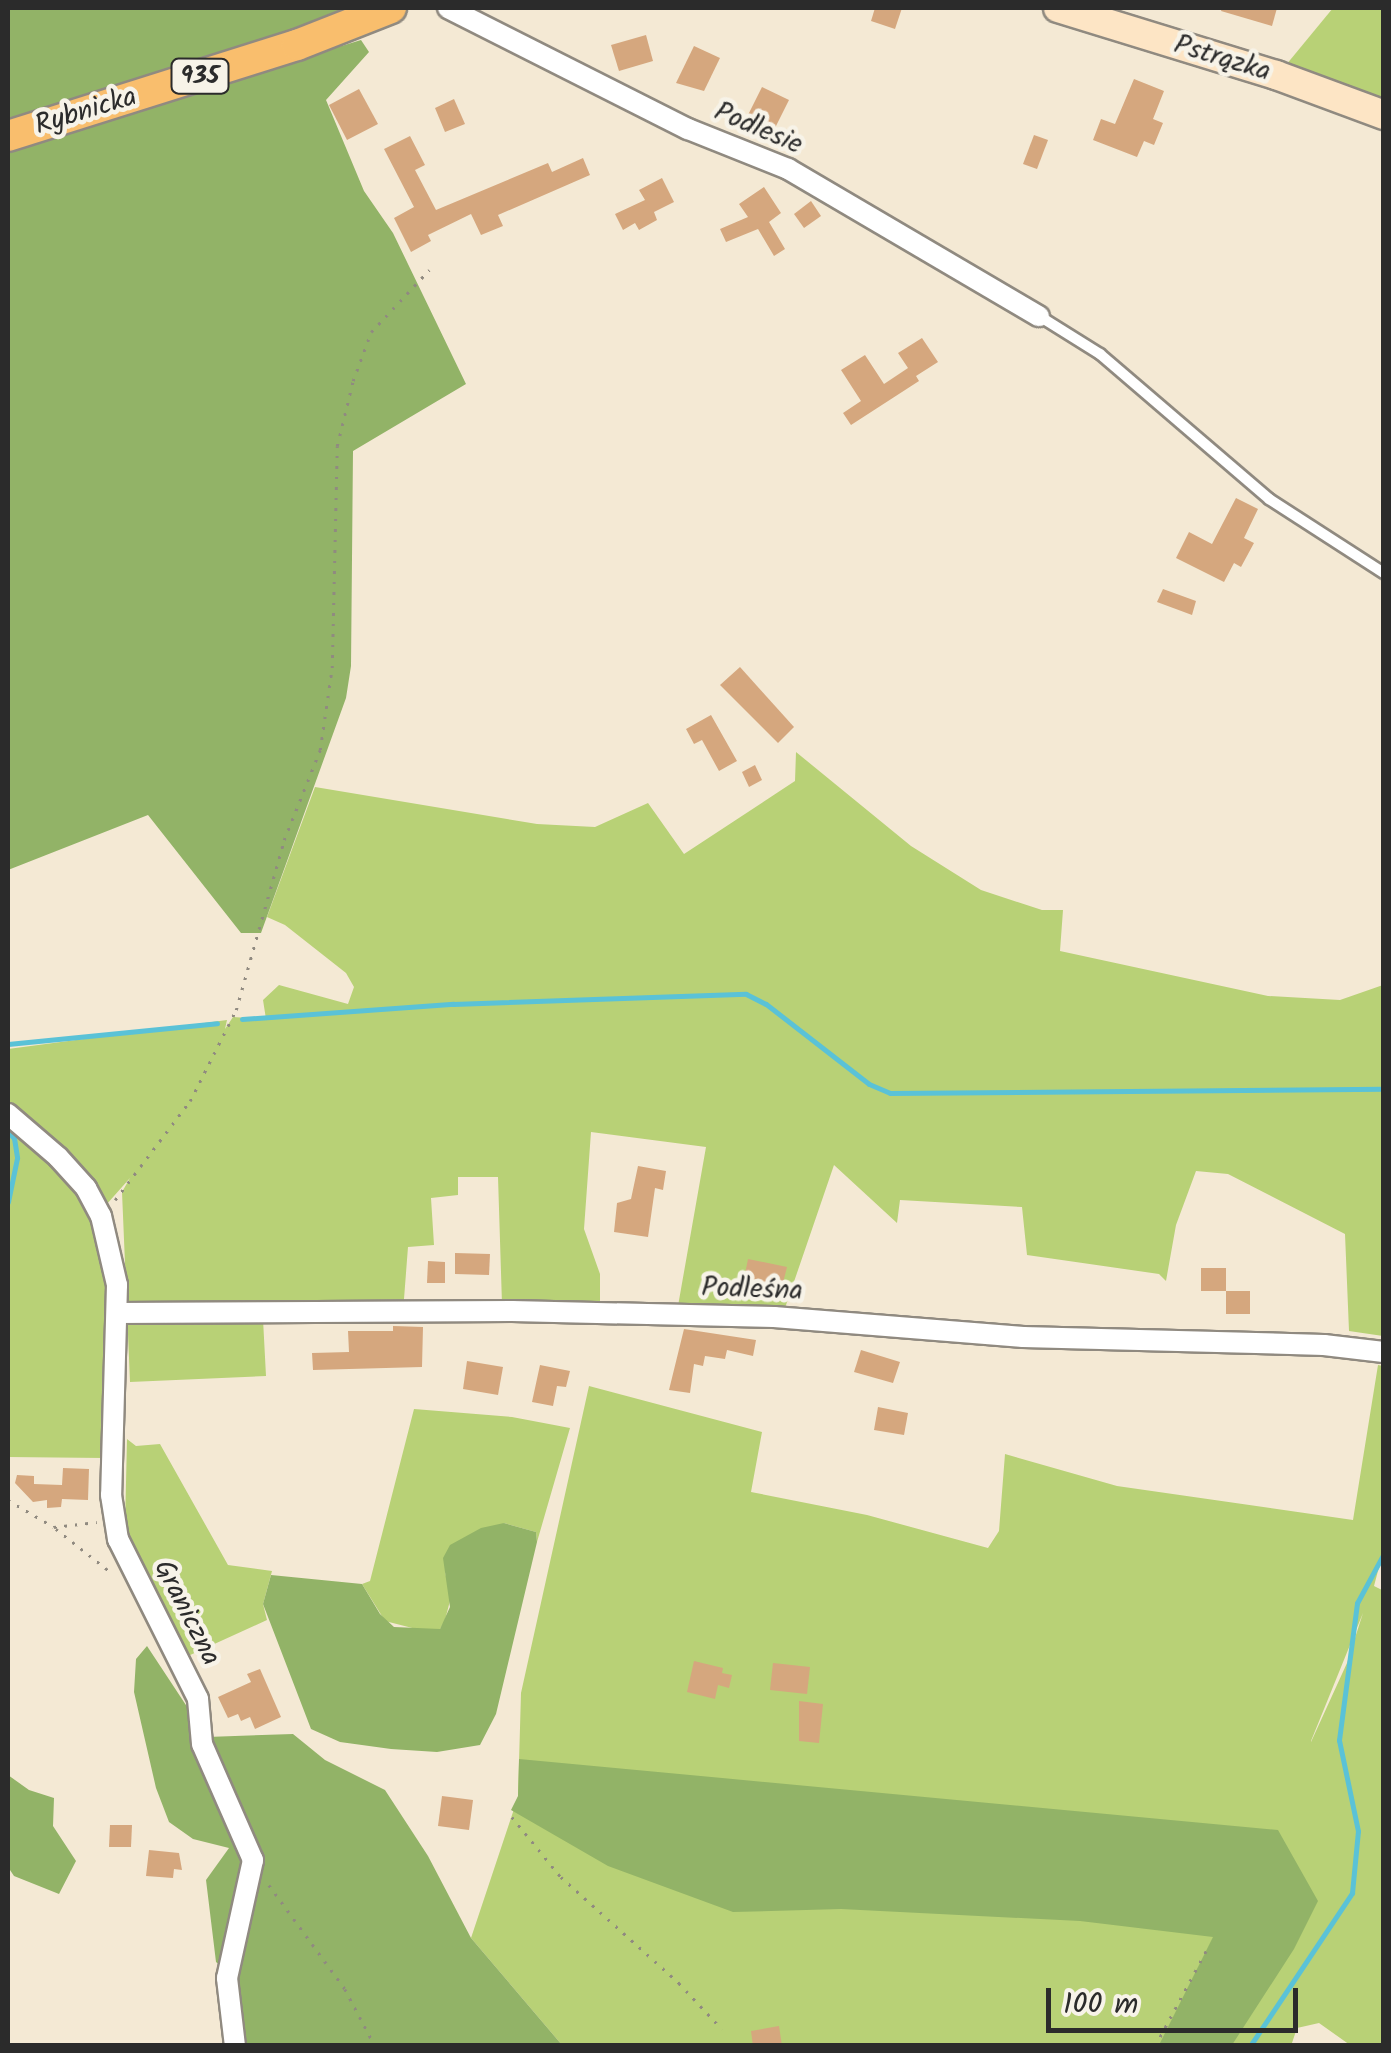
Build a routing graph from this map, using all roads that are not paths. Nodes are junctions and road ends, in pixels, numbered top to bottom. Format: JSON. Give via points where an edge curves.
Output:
{"nodes":[{"id":1,"x":390,"y":8,"type":"edge"},
{"id":2,"x":448,"y":8,"type":"edge"},
{"id":3,"x":1058,"y":8,"type":"edge"},
{"id":4,"x":1384,"y":115,"type":"edge"},
{"id":5,"x":8,"y":136,"type":"edge"},
{"id":6,"x":1039,"y":316,"type":"joint"},
{"id":7,"x":1384,"y":573,"type":"edge"},
{"id":8,"x":8,"y":1114,"type":"edge"},
{"id":9,"x":117,"y":1313,"type":"junction"},
{"id":10,"x":1384,"y":1352,"type":"edge"},
{"id":11,"x":235,"y":2046,"type":"edge"}],
"edges":[{"from":1,"to":5,"type":"main road","name":"Rybnicka","number":"935"},
{"from":2,"to":6,"type":"street","name":"Podlesie","via":[[688,130],[788,169]]},
{"from":3,"to":4,"type":"main road","name":"Pstrązka"},
{"from":6,"to":7,"type":"lane","via":[[1100,354],[1269,499]]},
{"from":8,"to":9,"type":"street","name":"Graniczna","via":[[86,1188],[101,1216]]},
{"from":9,"to":10,"type":"street","name":"Podleśna","via":[[774,1317],[1023,1337]]},
{"from":9,"to":11,"type":"street","name":"Graniczna","via":[[112,1495],[118,1539],[198,1699],[202,1744],[253,1860],[227,1978]]}]}
